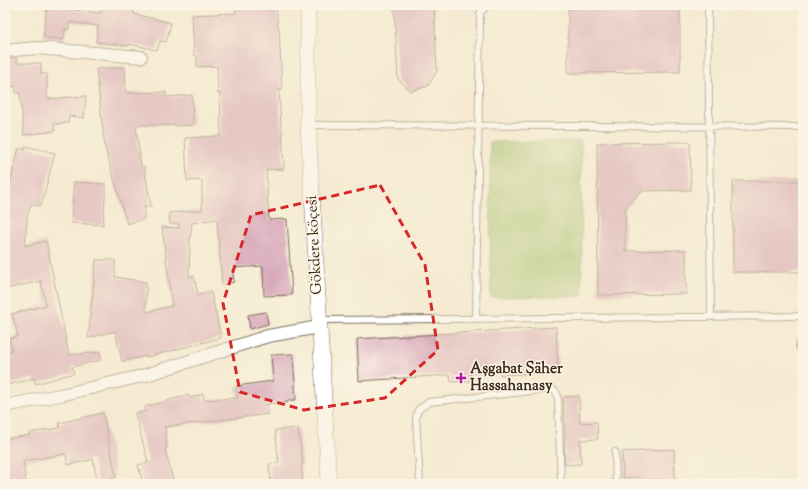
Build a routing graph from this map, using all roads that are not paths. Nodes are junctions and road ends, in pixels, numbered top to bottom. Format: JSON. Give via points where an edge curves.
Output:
{"nodes":[{"id":1,"x":308,"y":5,"type":"edge"},
{"id":2,"x":487,"y":5,"type":"edge"},
{"id":3,"x":708,"y":5,"type":"edge"},
{"id":4,"x":5,"y":51,"type":"edge"},
{"id":5,"x":140,"y":58,"type":"dead end"},
{"id":6,"x":308,"y":125,"type":"junction"},
{"id":7,"x":479,"y":125,"type":"junction"},
{"id":8,"x":709,"y":126,"type":"junction"},
{"id":9,"x":803,"y":127,"type":"edge"},
{"id":10,"x":803,"y":316,"type":"edge"},
{"id":11,"x":711,"y":317,"type":"junction"},
{"id":12,"x":476,"y":319,"type":"junction"},
{"id":13,"x":319,"y":324,"type":"junction"},
{"id":14,"x":5,"y":406,"type":"edge"},
{"id":15,"x":615,"y":452,"type":"dead end"},
{"id":16,"x":329,"y":484,"type":"edge"},
{"id":17,"x":420,"y":484,"type":"edge"},
{"id":18,"x":561,"y":484,"type":"edge"},
{"id":19,"x":616,"y":484,"type":"edge"}],
"edges":[{"from":1,"to":6,"type":"street","name":"Gökdere köçesi"},
{"from":2,"to":7,"type":"lane","via":[[480,13]]},
{"from":3,"to":8,"type":"lane"},
{"from":4,"to":5,"type":"street","via":[[36,48]]},
{"from":6,"to":7,"type":"lane"},
{"from":6,"to":13,"type":"street","name":"Gökdere köçesi"},
{"from":7,"to":8,"type":"lane"},
{"from":7,"to":12,"type":"lane"},
{"from":8,"to":9,"type":"lane"},
{"from":8,"to":11,"type":"lane"},
{"from":10,"to":11,"type":"lane"},
{"from":11,"to":12,"type":"lane"},
{"from":12,"to":13,"type":"lane"},
{"from":13,"to":14,"type":"street","via":[[268,336],[146,375]]},
{"from":13,"to":16,"type":"street","name":"Gökdere köçesi"},
{"from":15,"to":19,"type":"lane"},
{"from":17,"to":18,"type":"lane","via":[[416,417],[418,410],[429,402],[552,389],[558,399]]}]}
